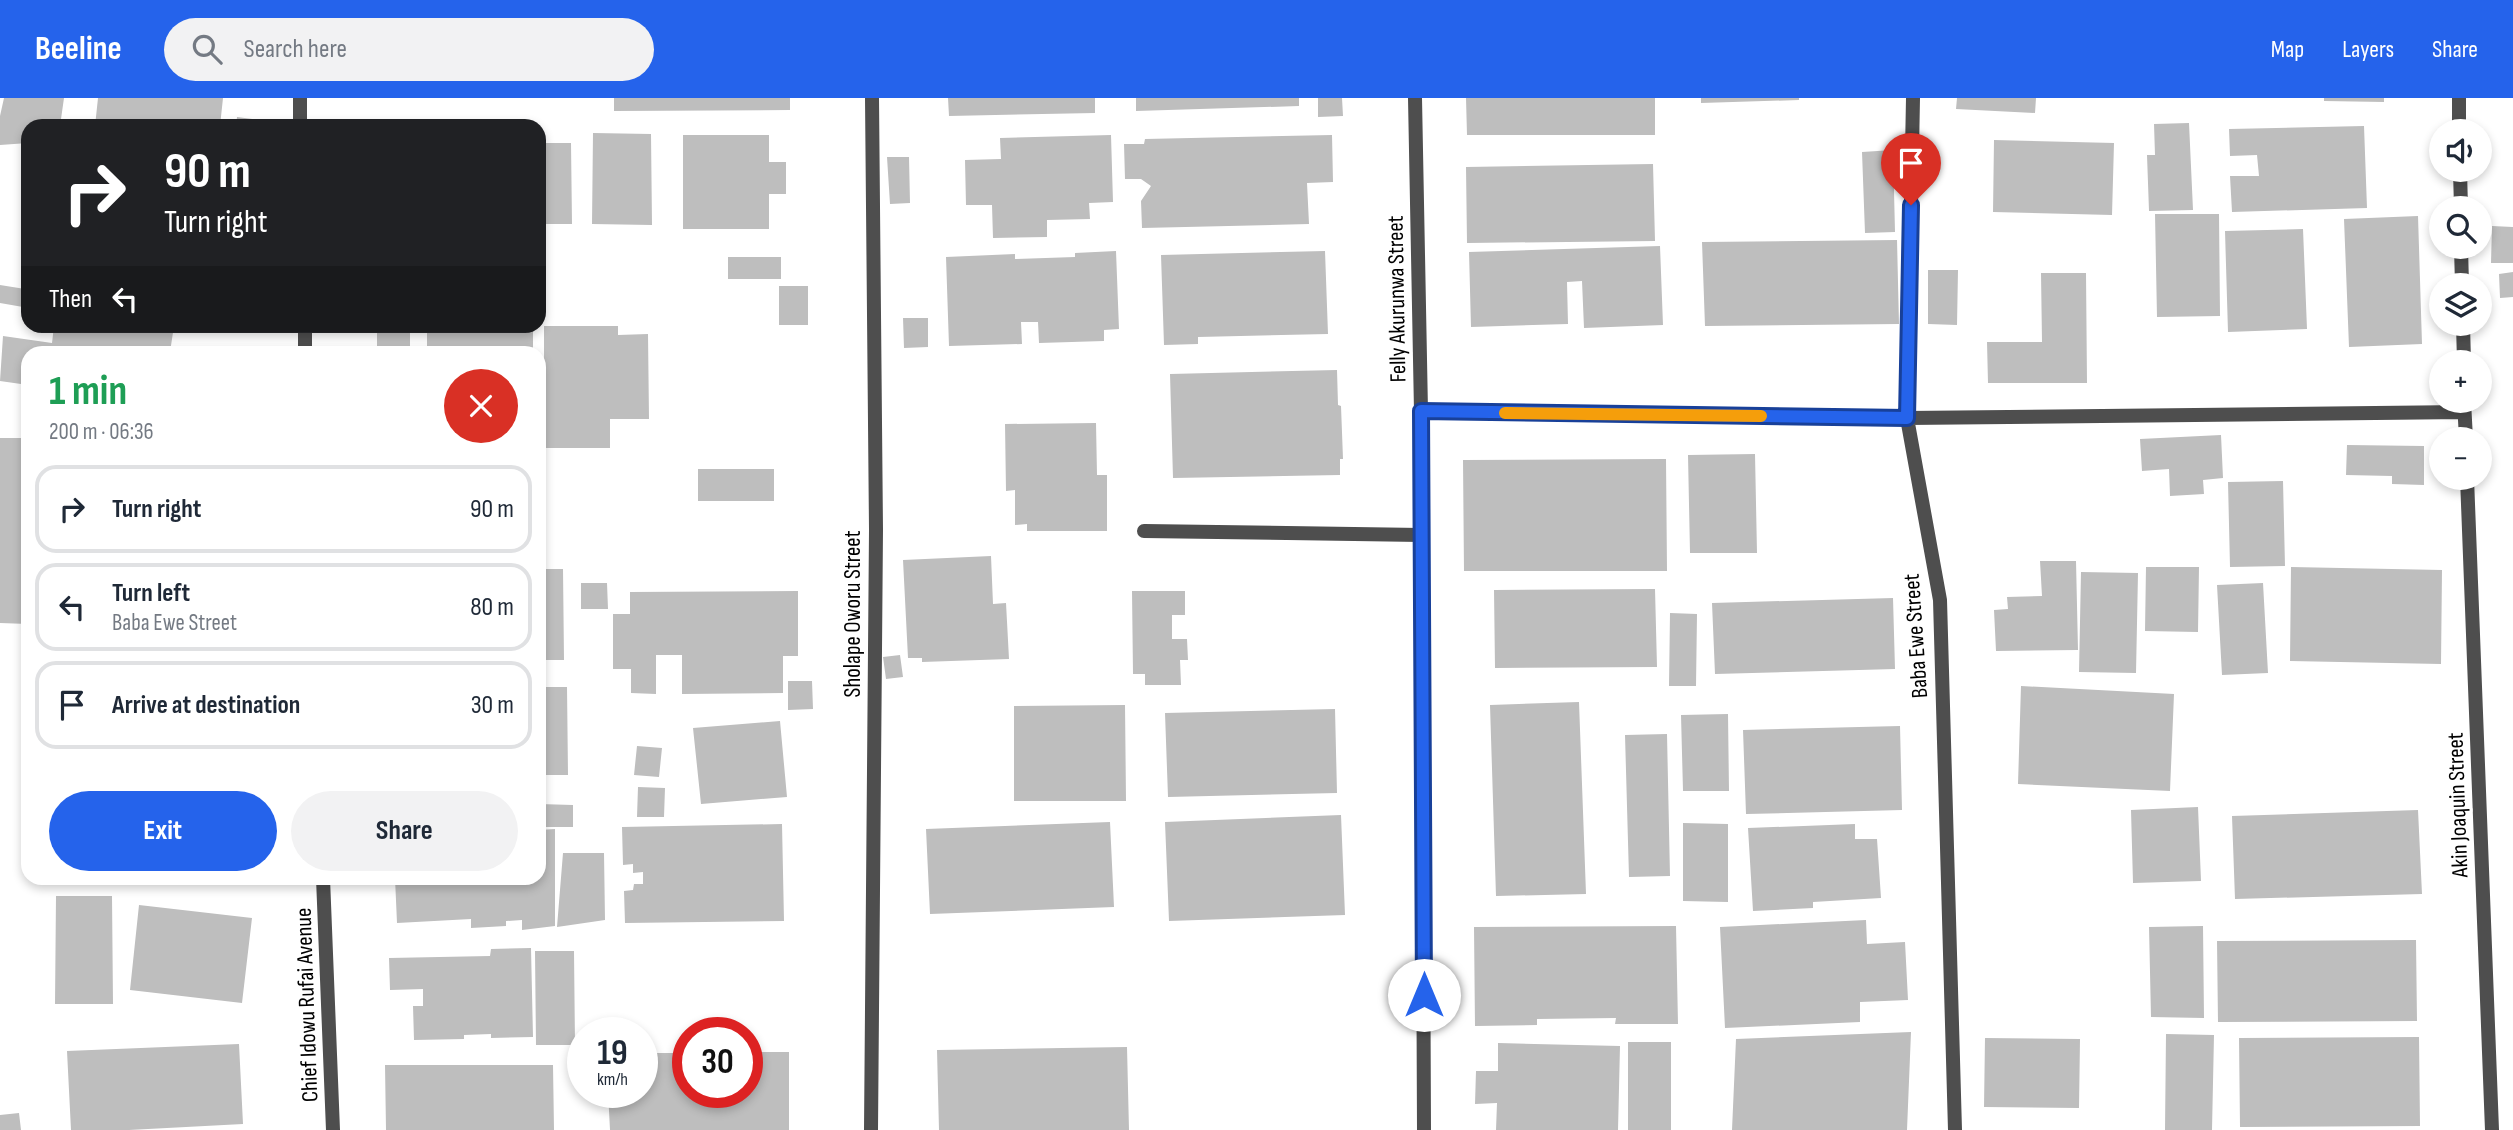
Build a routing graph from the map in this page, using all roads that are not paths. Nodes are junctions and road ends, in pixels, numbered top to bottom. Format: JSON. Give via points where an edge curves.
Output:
{"nodes":[{"id":1,"x":300,"y":98,"type":"edge"},
{"id":2,"x":872,"y":98,"type":"edge"},
{"id":3,"x":1415,"y":98,"type":"edge"},
{"id":4,"x":1913,"y":98,"type":"edge"},
{"id":5,"x":2459,"y":98,"type":"edge"},
{"id":6,"x":300,"y":119,"type":"edge"},
{"id":7,"x":2459,"y":119,"type":"edge"},
{"id":8,"x":2429,"y":407,"type":"edge"},
{"id":9,"x":1421,"y":411,"type":"junction"},
{"id":10,"x":1907,"y":418,"type":"junction"},
{"id":11,"x":2467,"y":490,"type":"edge"},
{"id":12,"x":1144,"y":531,"type":"dead end"},
{"id":13,"x":1421,"y":535,"type":"junction"},
{"id":14,"x":323,"y":885,"type":"edge"},
{"id":15,"x":333,"y":1130,"type":"edge"},
{"id":16,"x":871,"y":1130,"type":"edge"},
{"id":17,"x":1424,"y":1130,"type":"edge"},
{"id":18,"x":1955,"y":1130,"type":"edge"},
{"id":19,"x":2492,"y":1130,"type":"edge"}],
"edges":[{"from":1,"to":6,"type":"street"},
{"from":2,"to":16,"type":"street","name":"Sholape Oworu Street","via":[[876,544]]},
{"from":3,"to":9,"type":"street","name":"Felly Akurunwa Street"},
{"from":4,"to":10,"type":"street","name":"Baba Ewe Street"},
{"from":5,"to":7,"type":"street"},
{"from":8,"to":10,"type":"street"},
{"from":9,"to":10,"type":"street"},
{"from":9,"to":13,"type":"street","name":"Felly Akurunwa Street"},
{"from":10,"to":18,"type":"street","name":"Baba Ewe Street","via":[[1940,600]]},
{"from":11,"to":19,"type":"street","name":"Akin Joaquin Street"},
{"from":12,"to":13,"type":"street"},
{"from":13,"to":17,"type":"street","name":"Felly Akurunwa Street"},
{"from":14,"to":15,"type":"street","name":"Chief Idowu Rufai Avenue"}]}
